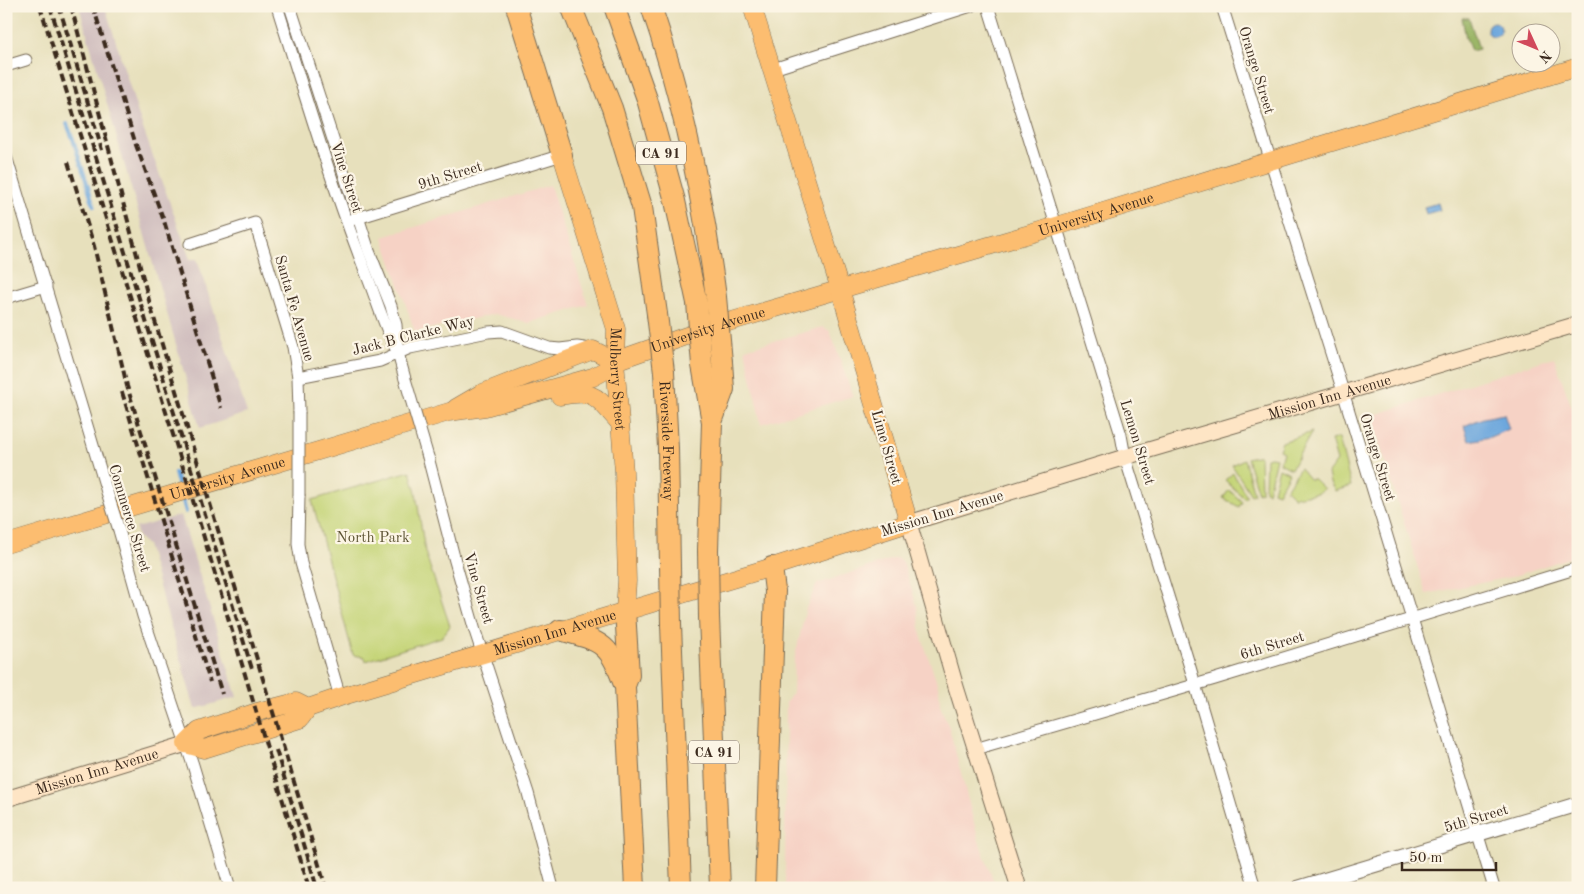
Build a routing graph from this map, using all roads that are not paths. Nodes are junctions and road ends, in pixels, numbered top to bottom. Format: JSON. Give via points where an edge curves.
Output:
{"nodes":[{"id":1,"x":277,"y":6,"type":"edge"},
{"id":2,"x":290,"y":6,"type":"edge"},
{"id":3,"x":516,"y":6,"type":"edge"},
{"id":4,"x":571,"y":6,"type":"edge"},
{"id":5,"x":614,"y":6,"type":"edge"},
{"id":6,"x":651,"y":6,"type":"edge"},
{"id":7,"x":752,"y":6,"type":"edge"},
{"id":8,"x":971,"y":6,"type":"edge"},
{"id":9,"x":988,"y":6,"type":"edge"},
{"id":10,"x":1222,"y":6,"type":"edge"},
{"id":11,"x":26,"y":60,"type":"dead end"},
{"id":12,"x":6,"y":66,"type":"edge"},
{"id":13,"x":1578,"y":67,"type":"edge"},
{"id":14,"x":773,"y":69,"type":"junction"},
{"id":15,"x":562,"y":155,"type":"junction"},
{"id":16,"x":6,"y":156,"type":"edge"},
{"id":17,"x":1270,"y":161,"type":"junction"},
{"id":18,"x":358,"y":217,"type":"junction"},
{"id":19,"x":346,"y":221,"type":"junction"},
{"id":20,"x":1057,"y":226,"type":"junction"},
{"id":21,"x":190,"y":244,"type":"dead end"},
{"id":22,"x":46,"y":286,"type":"junction"},
{"id":23,"x":840,"y":289,"type":"junction"},
{"id":24,"x":6,"y":298,"type":"edge"},
{"id":25,"x":1578,"y":324,"type":"edge"},
{"id":26,"x":593,"y":350,"type":"junction"},
{"id":27,"x":398,"y":353,"type":"junction"},
{"id":28,"x":615,"y":360,"type":"junction"},
{"id":29,"x":298,"y":377,"type":"junction"},
{"id":30,"x":1343,"y":393,"type":"junction"},
{"id":31,"x":533,"y":394,"type":"junction"},
{"id":32,"x":449,"y":412,"type":"junction"},
{"id":33,"x":619,"y":422,"type":"junction"},
{"id":34,"x":712,"y":422,"type":"junction"},
{"id":35,"x":1125,"y":456,"type":"junction"},
{"id":36,"x":909,"y":523,"type":"junction"},
{"id":37,"x":6,"y":544,"type":"edge"},
{"id":38,"x":772,"y":567,"type":"junction"},
{"id":39,"x":1578,"y":568,"type":"edge"},
{"id":40,"x":624,"y":610,"type":"junction"},
{"id":41,"x":1412,"y":619,"type":"junction"},
{"id":42,"x":560,"y":630,"type":"junction"},
{"id":43,"x":483,"y":654,"type":"junction"},
{"id":44,"x":1195,"y":684,"type":"junction"},
{"id":45,"x":625,"y":687,"type":"junction"},
{"id":46,"x":340,"y":697,"type":"junction"},
{"id":47,"x":186,"y":744,"type":"junction"},
{"id":48,"x":975,"y":749,"type":"junction"},
{"id":49,"x":6,"y":799,"type":"edge"},
{"id":50,"x":1578,"y":804,"type":"edge"},
{"id":51,"x":1478,"y":834,"type":"junction"},
{"id":52,"x":230,"y":888,"type":"edge"},
{"id":53,"x":553,"y":888,"type":"edge"},
{"id":54,"x":636,"y":888,"type":"edge"},
{"id":55,"x":681,"y":888,"type":"edge"},
{"id":56,"x":720,"y":888,"type":"edge"},
{"id":57,"x":766,"y":888,"type":"edge"},
{"id":58,"x":1019,"y":888,"type":"edge"},
{"id":59,"x":1255,"y":888,"type":"edge"},
{"id":60,"x":1298,"y":888,"type":"edge"},
{"id":61,"x":1494,"y":888,"type":"edge"}],
"edges":[{"from":1,"to":19,"type":"street","name":"Vine Street"},
{"from":2,"to":18,"type":"street","name":"Vine Street"},
{"from":3,"to":15,"type":"highway"},
{"from":4,"to":55,"type":"highway","name":"Riverside Freeway","number":"CA 91","bridge":true,"via":[[612,108],[642,206],[657,314],[668,448]]},
{"from":5,"to":34,"type":"highway","number":"CA 91","bridge":true,"via":[[649,108],[675,201],[697,303],[702,365]]},
{"from":6,"to":34,"type":"highway","bridge":true,"via":[[682,113],[709,246],[724,389]]},
{"from":7,"to":14,"type":"main road","name":"Lime Street"},
{"from":8,"to":14,"type":"street"},
{"from":9,"to":20,"type":"street","name":"Lemon Street"},
{"from":10,"to":17,"type":"street","name":"Orange Street"},
{"from":11,"to":12,"type":"street"},
{"from":13,"to":17,"type":"main road","name":"University Avenue"},
{"from":14,"to":23,"type":"main road","name":"Lime Street"},
{"from":15,"to":18,"type":"street","name":"9th Street"},
{"from":15,"to":28,"type":"main road","name":"Mulberry Street","via":[[616,329]]},
{"from":16,"to":22,"type":"street","name":"Commerce Street"},
{"from":17,"to":20,"type":"main road","name":"University Avenue"},
{"from":17,"to":30,"type":"street","name":"Orange Street"},
{"from":18,"to":19,"type":"street","name":"9th Street"},
{"from":18,"to":27,"type":"street","name":"Vine Street","via":[[391,306]]},
{"from":19,"to":27,"type":"street","name":"Vine Street","via":[[385,328]]},
{"from":20,"to":23,"type":"main road","name":"University Avenue"},
{"from":20,"to":35,"type":"street","name":"Lemon Street"},
{"from":21,"to":29,"type":"street","name":"Santa Fe Avenue","via":[[255,223],[293,347]]},
{"from":22,"to":24,"type":"street"},
{"from":22,"to":47,"type":"street","name":"Commerce Street","bridge":true,"via":[[143,616]]},
{"from":23,"to":28,"type":"main road","name":"University Avenue"},
{"from":23,"to":36,"type":"main road","name":"Lime Street"},
{"from":25,"to":30,"type":"main road","name":"Mission Inn Avenue"},
{"from":26,"to":27,"type":"street","name":"Jack B Clarke Way","via":[[549,348],[502,331],[475,334]]},
{"from":26,"to":28,"type":"main road"},
{"from":26,"to":32,"type":"main road","name":"University Avenue","via":[[480,394]]},
{"from":27,"to":29,"type":"street","name":"Jack B Clarke Way","via":[[380,361]]},
{"from":27,"to":43,"type":"street","name":"Vine Street","bridge":true},
{"from":28,"to":31,"type":"main road","name":"University Avenue","via":[[594,377]]},
{"from":28,"to":33,"type":"main road","name":"Mulberry Street"},
{"from":29,"to":46,"type":"street","name":"Santa Fe Avenue","bridge":true,"via":[[298,544]]},
{"from":30,"to":35,"type":"main road","name":"Mission Inn Avenue"},
{"from":30,"to":41,"type":"street","name":"Orange Street"},
{"from":31,"to":32,"type":"main road","name":"University Avenue","via":[[485,407]]},
{"from":31,"to":33,"type":"main road","via":[[544,398],[588,393],[597,397]]},
{"from":32,"to":37,"type":"main road","name":"University Avenue"},
{"from":33,"to":40,"type":"main road","name":"Mulberry Street","via":[[625,502],[627,582]]},
{"from":34,"to":56,"type":"highway","number":"CA 91","bridge":true,"via":[[708,617]]},
{"from":35,"to":36,"type":"main road","name":"Mission Inn Avenue"},
{"from":35,"to":44,"type":"street","name":"Lemon Street"},
{"from":36,"to":38,"type":"main road","name":"Mission Inn Avenue"},
{"from":36,"to":48,"type":"main road","name":"Lime Street"},
{"from":38,"to":40,"type":"main road","name":"Mission Inn Avenue"},
{"from":38,"to":57,"type":"highway","via":[[775,591]]},
{"from":39,"to":41,"type":"street","name":"6th Street"},
{"from":40,"to":42,"type":"main road","name":"Mission Inn Avenue"},
{"from":40,"to":45,"type":"highway","via":[[629,675]]},
{"from":41,"to":44,"type":"street","name":"6th Street"},
{"from":41,"to":51,"type":"street","name":"Orange Street"},
{"from":42,"to":43,"type":"main road","name":"Mission Inn Avenue"},
{"from":42,"to":45,"type":"highway","via":[[602,644],[618,667]]},
{"from":43,"to":46,"type":"main road","name":"Mission Inn Avenue"},
{"from":43,"to":53,"type":"street","name":"Vine Street","via":[[528,794]]},
{"from":44,"to":48,"type":"street","name":"6th Street"},
{"from":44,"to":59,"type":"street","name":"Lemon Street"},
{"from":45,"to":54,"type":"highway"},
{"from":46,"to":47,"type":"main road","name":"Mission Inn Avenue","via":[[308,708],[300,718],[204,749]]},
{"from":47,"to":49,"type":"main road","name":"Mission Inn Avenue"},
{"from":47,"to":52,"type":"street","name":"Commerce Street"},
{"from":48,"to":58,"type":"main road","name":"Lime Street"},
{"from":50,"to":51,"type":"street","name":"5th Street"},
{"from":51,"to":60,"type":"street","name":"5th Street"},
{"from":51,"to":61,"type":"street","name":"Orange Street"}]}
